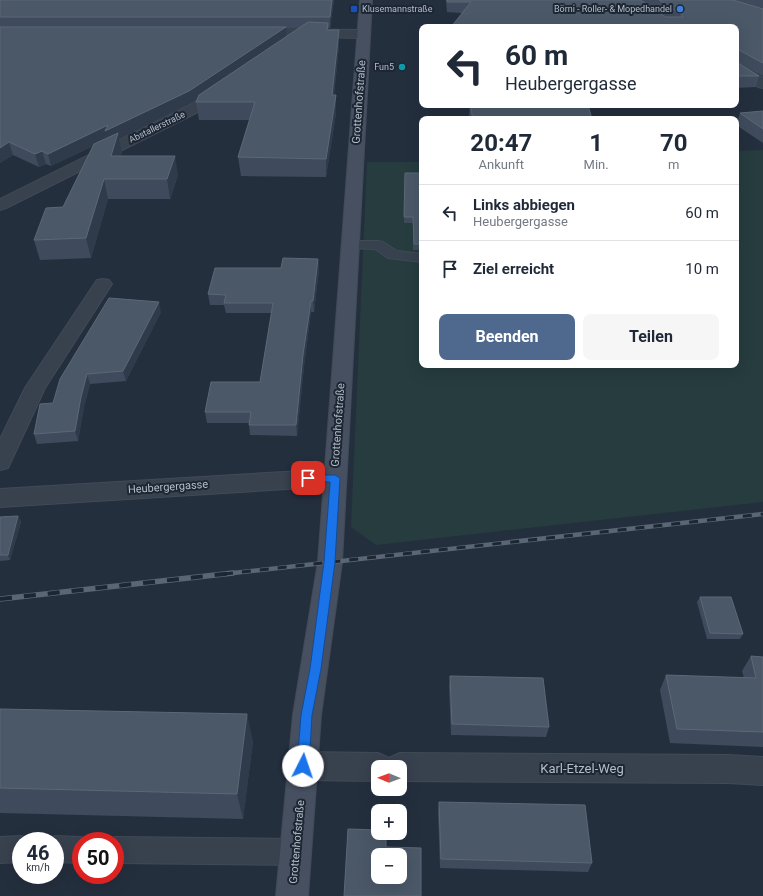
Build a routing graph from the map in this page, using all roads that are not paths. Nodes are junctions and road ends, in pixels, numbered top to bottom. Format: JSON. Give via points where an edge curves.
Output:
{"nodes":[{"id":1,"x":366,"y":0,"type":"edge"},
{"id":2,"x":244,"y":33,"type":"edge"},
{"id":3,"x":305,"y":34,"type":"junction"},
{"id":4,"x":363,"y":34,"type":"junction"},
{"id":5,"x":286,"y":47,"type":"edge"},
{"id":6,"x":739,"y":69,"type":"edge"},
{"id":7,"x":235,"y":81,"type":"edge"},
{"id":8,"x":763,"y":84,"type":"edge"},
{"id":9,"x":3,"y":201,"type":"edge"},
{"id":10,"x":350,"y":245,"type":"junction"},
{"id":11,"x":419,"y":258,"type":"edge"},
{"id":12,"x":103,"y":284,"type":"dead end"},
{"id":13,"x":0,"y":462,"type":"edge"},
{"id":14,"x":335,"y":478,"type":"junction"},
{"id":15,"x":0,"y":498,"type":"edge"},
{"id":16,"x":303,"y":766,"type":"junction"},
{"id":17,"x":371,"y":767,"type":"edge"},
{"id":18,"x":407,"y":767,"type":"edge"},
{"id":19,"x":763,"y":771,"type":"edge"},
{"id":20,"x":12,"y":849,"type":"edge"},
{"id":21,"x":0,"y":850,"type":"edge"},
{"id":22,"x":124,"y":850,"type":"edge"},
{"id":23,"x":296,"y":852,"type":"junction"},
{"id":24,"x":292,"y":896,"type":"edge"}],
"edges":[{"from":1,"to":4,"type":"main road","name":"Grottenhofstraße"},
{"from":2,"to":3,"type":"street"},
{"from":3,"to":4,"type":"street"},
{"from":3,"to":5,"type":"street"},
{"from":4,"to":10,"type":"main road","name":"Grottenhofstraße"},
{"from":6,"to":8,"type":"street"},
{"from":7,"to":9,"type":"street","name":"Abstallerstraße","via":[[197,107]]},
{"from":10,"to":11,"type":"lane","via":[[378,245],[393,255]]},
{"from":10,"to":14,"type":"main road","name":"Grottenhofstraße"},
{"from":12,"to":13,"type":"street","via":[[35,388]]},
{"from":14,"to":15,"type":"street","name":"Heubergergasse"},
{"from":14,"to":16,"type":"main road","name":"Grottenhofstraße","via":[[326,594],[306,715]]},
{"from":16,"to":17,"type":"street"},
{"from":16,"to":23,"type":"main road","name":"Grottenhofstraße"},
{"from":18,"to":19,"type":"street","name":"Karl-Etzel-Weg"},
{"from":20,"to":21,"type":"lane"},
{"from":22,"to":23,"type":"lane"},
{"from":23,"to":24,"type":"main road","name":"Grottenhofstraße"}]}
